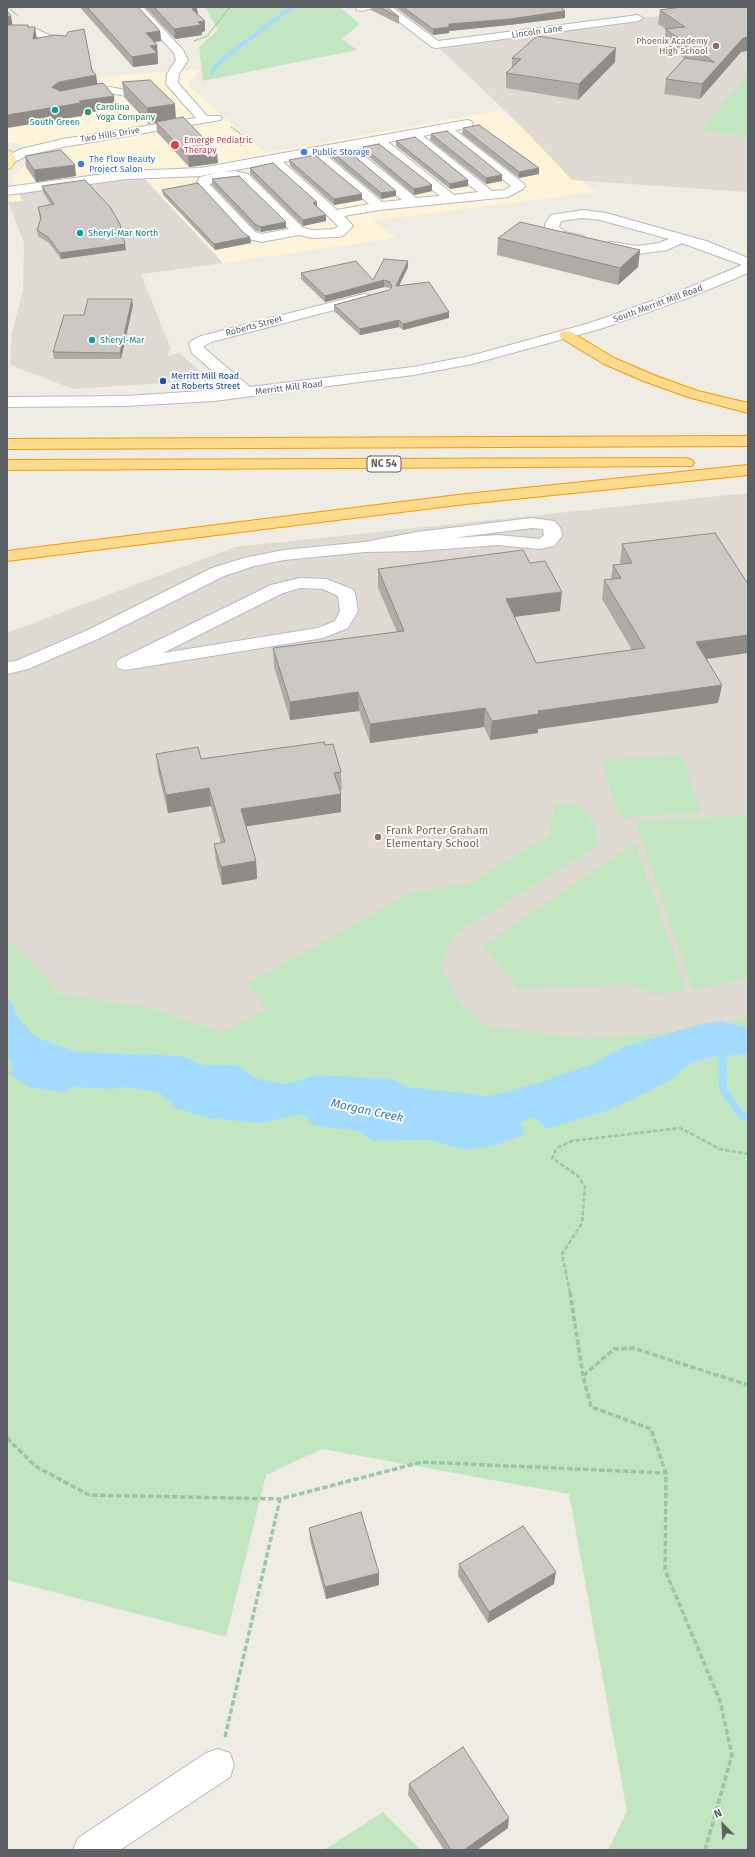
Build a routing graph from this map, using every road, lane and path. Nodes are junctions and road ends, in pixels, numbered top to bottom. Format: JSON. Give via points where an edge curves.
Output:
{"nodes":[{"id":1,"x":137,"y":7,"type":"edge"},
{"id":2,"x":230,"y":7,"type":"edge"},
{"id":3,"x":385,"y":7,"type":"edge"},
{"id":4,"x":638,"y":18,"type":"dead end"},
{"id":5,"x":7,"y":33,"type":"edge"},
{"id":6,"x":63,"y":45,"type":"edge"},
{"id":7,"x":174,"y":45,"type":"junction"},
{"id":8,"x":173,"y":87,"type":"junction"},
{"id":9,"x":68,"y":98,"type":"edge"},
{"id":10,"x":467,"y":124,"type":"dead end"},
{"id":11,"x":445,"y":128,"type":"junction"},
{"id":12,"x":413,"y":134,"type":"junction"},
{"id":13,"x":379,"y":140,"type":"junction"},
{"id":14,"x":347,"y":147,"type":"junction"},
{"id":15,"x":316,"y":153,"type":"junction"},
{"id":16,"x":8,"y":157,"type":"edge"},
{"id":17,"x":273,"y":160,"type":"junction"},
{"id":18,"x":219,"y":173,"type":"junction"},
{"id":19,"x":7,"y":191,"type":"edge"},
{"id":20,"x":489,"y":195,"type":"junction"},
{"id":21,"x":452,"y":199,"type":"junction"},
{"id":22,"x":414,"y":203,"type":"junction"},
{"id":23,"x":379,"y":206,"type":"junction"},
{"id":24,"x":334,"y":214,"type":"junction"},
{"id":25,"x":299,"y":231,"type":"junction"},
{"id":26,"x":681,"y":238,"type":"junction"},
{"id":27,"x":748,"y":263,"type":"edge"},
{"id":28,"x":748,"y":268,"type":"edge"},
{"id":29,"x":376,"y":294,"type":"edge"},
{"id":30,"x":566,"y":335,"type":"junction"},
{"id":31,"x":247,"y":393,"type":"junction"},
{"id":32,"x":7,"y":402,"type":"edge"},
{"id":33,"x":748,"y":408,"type":"edge"},
{"id":34,"x":748,"y":441,"type":"edge"},
{"id":35,"x":14,"y":444,"type":"edge"},
{"id":36,"x":748,"y":463,"type":"edge"},
{"id":37,"x":14,"y":465,"type":"edge"},
{"id":38,"x":748,"y":470,"type":"edge"},
{"id":39,"x":365,"y":547,"type":"junction"},
{"id":40,"x":7,"y":556,"type":"edge"},
{"id":41,"x":125,"y":664,"type":"joint"},
{"id":42,"x":7,"y":668,"type":"edge"},
{"id":43,"x":748,"y":1154,"type":"edge"},
{"id":44,"x":583,"y":1376,"type":"junction"},
{"id":45,"x":748,"y":1385,"type":"edge"},
{"id":46,"x":7,"y":1438,"type":"edge"},
{"id":47,"x":666,"y":1473,"type":"junction"},
{"id":48,"x":280,"y":1499,"type":"junction"},
{"id":49,"x":218,"y":1765,"type":"joint"},
{"id":50,"x":90,"y":1850,"type":"edge"},
{"id":51,"x":705,"y":1850,"type":"edge"}],
"edges":[{"from":1,"to":7,"type":"street"},
{"from":2,"to":7,"type":"path","via":[[205,38]]},
{"from":3,"to":4,"type":"street","name":"Lincoln Lane","via":[[436,45]]},
{"from":5,"to":6,"type":"street","via":[[36,32]]},
{"from":7,"to":8,"type":"street","via":[[182,60],[173,74]]},
{"from":8,"to":9,"type":"street","via":[[126,93],[110,90]]},
{"from":8,"to":16,"type":"street","name":"Two Hills Drive","via":[[210,119],[131,127]]},
{"from":10,"to":11,"type":"street"},
{"from":11,"to":12,"type":"street"},
{"from":11,"to":20,"type":"street","via":[[519,186],[508,193]]},
{"from":12,"to":13,"type":"street"},
{"from":12,"to":20,"type":"street"},
{"from":13,"to":14,"type":"street"},
{"from":13,"to":21,"type":"street"},
{"from":14,"to":15,"type":"street"},
{"from":14,"to":22,"type":"street"},
{"from":15,"to":17,"type":"street"},
{"from":15,"to":23,"type":"street"},
{"from":17,"to":18,"type":"street"},
{"from":17,"to":24,"type":"street"},
{"from":18,"to":19,"type":"street","via":[[127,174]]},
{"from":18,"to":25,"type":"street","via":[[244,176]]},
{"from":18,"to":25,"type":"street","via":[[204,180],[202,184],[250,235],[261,238]]},
{"from":20,"to":21,"type":"street"},
{"from":21,"to":22,"type":"street"},
{"from":22,"to":23,"type":"street"},
{"from":23,"to":24,"type":"street"},
{"from":24,"to":25,"type":"street","via":[[346,226],[338,233],[313,234]]},
{"from":26,"to":26,"type":"street","via":[[601,216],[561,217],[556,218],[552,224],[552,229],[561,235],[638,250],[662,247]]},
{"from":26,"to":27,"type":"street"},
{"from":28,"to":30,"type":"street","name":"South Merritt Mill Road","via":[[688,293]]},
{"from":29,"to":31,"type":"street","name":"Roberts Street","via":[[206,339],[196,344],[197,350]]},
{"from":30,"to":31,"type":"street","name":"Merritt Mill Road","via":[[472,360],[360,379]]},
{"from":30,"to":33,"type":"highway","via":[[609,361],[651,379],[693,394]]},
{"from":31,"to":32,"type":"street","name":"Merritt Mill Road","via":[[126,401]]},
{"from":34,"to":35,"type":"highway","number":"NC 54"},
{"from":36,"to":37,"type":"highway","number":"NC 54"},
{"from":38,"to":40,"type":"highway","via":[[466,499]]},
{"from":39,"to":39,"type":"street","via":[[498,540],[539,544],[548,542],[553,536],[553,530],[548,524],[532,522],[417,537]]},
{"from":39,"to":42,"type":"street","via":[[284,555],[218,572],[94,634],[21,665]]},
{"from":41,"to":41,"type":"street","via":[[323,633],[342,624],[349,611],[346,594],[326,584],[300,583],[277,589]]},
{"from":43,"to":44,"type":"path","via":[[720,1149],[680,1128],[572,1141],[557,1148],[552,1158],[578,1176],[585,1187],[582,1223],[562,1254]]},
{"from":44,"to":45,"type":"path","via":[[614,1349],[633,1348]]},
{"from":44,"to":47,"type":"path","via":[[592,1407],[651,1429]]},
{"from":46,"to":48,"type":"path","via":[[35,1466],[90,1495]]},
{"from":47,"to":48,"type":"path","via":[[422,1462]]},
{"from":47,"to":51,"type":"path","via":[[664,1570],[720,1701],[732,1755]]},
{"from":48,"to":49,"type":"path"},
{"from":49,"to":50,"type":"street"}]}
